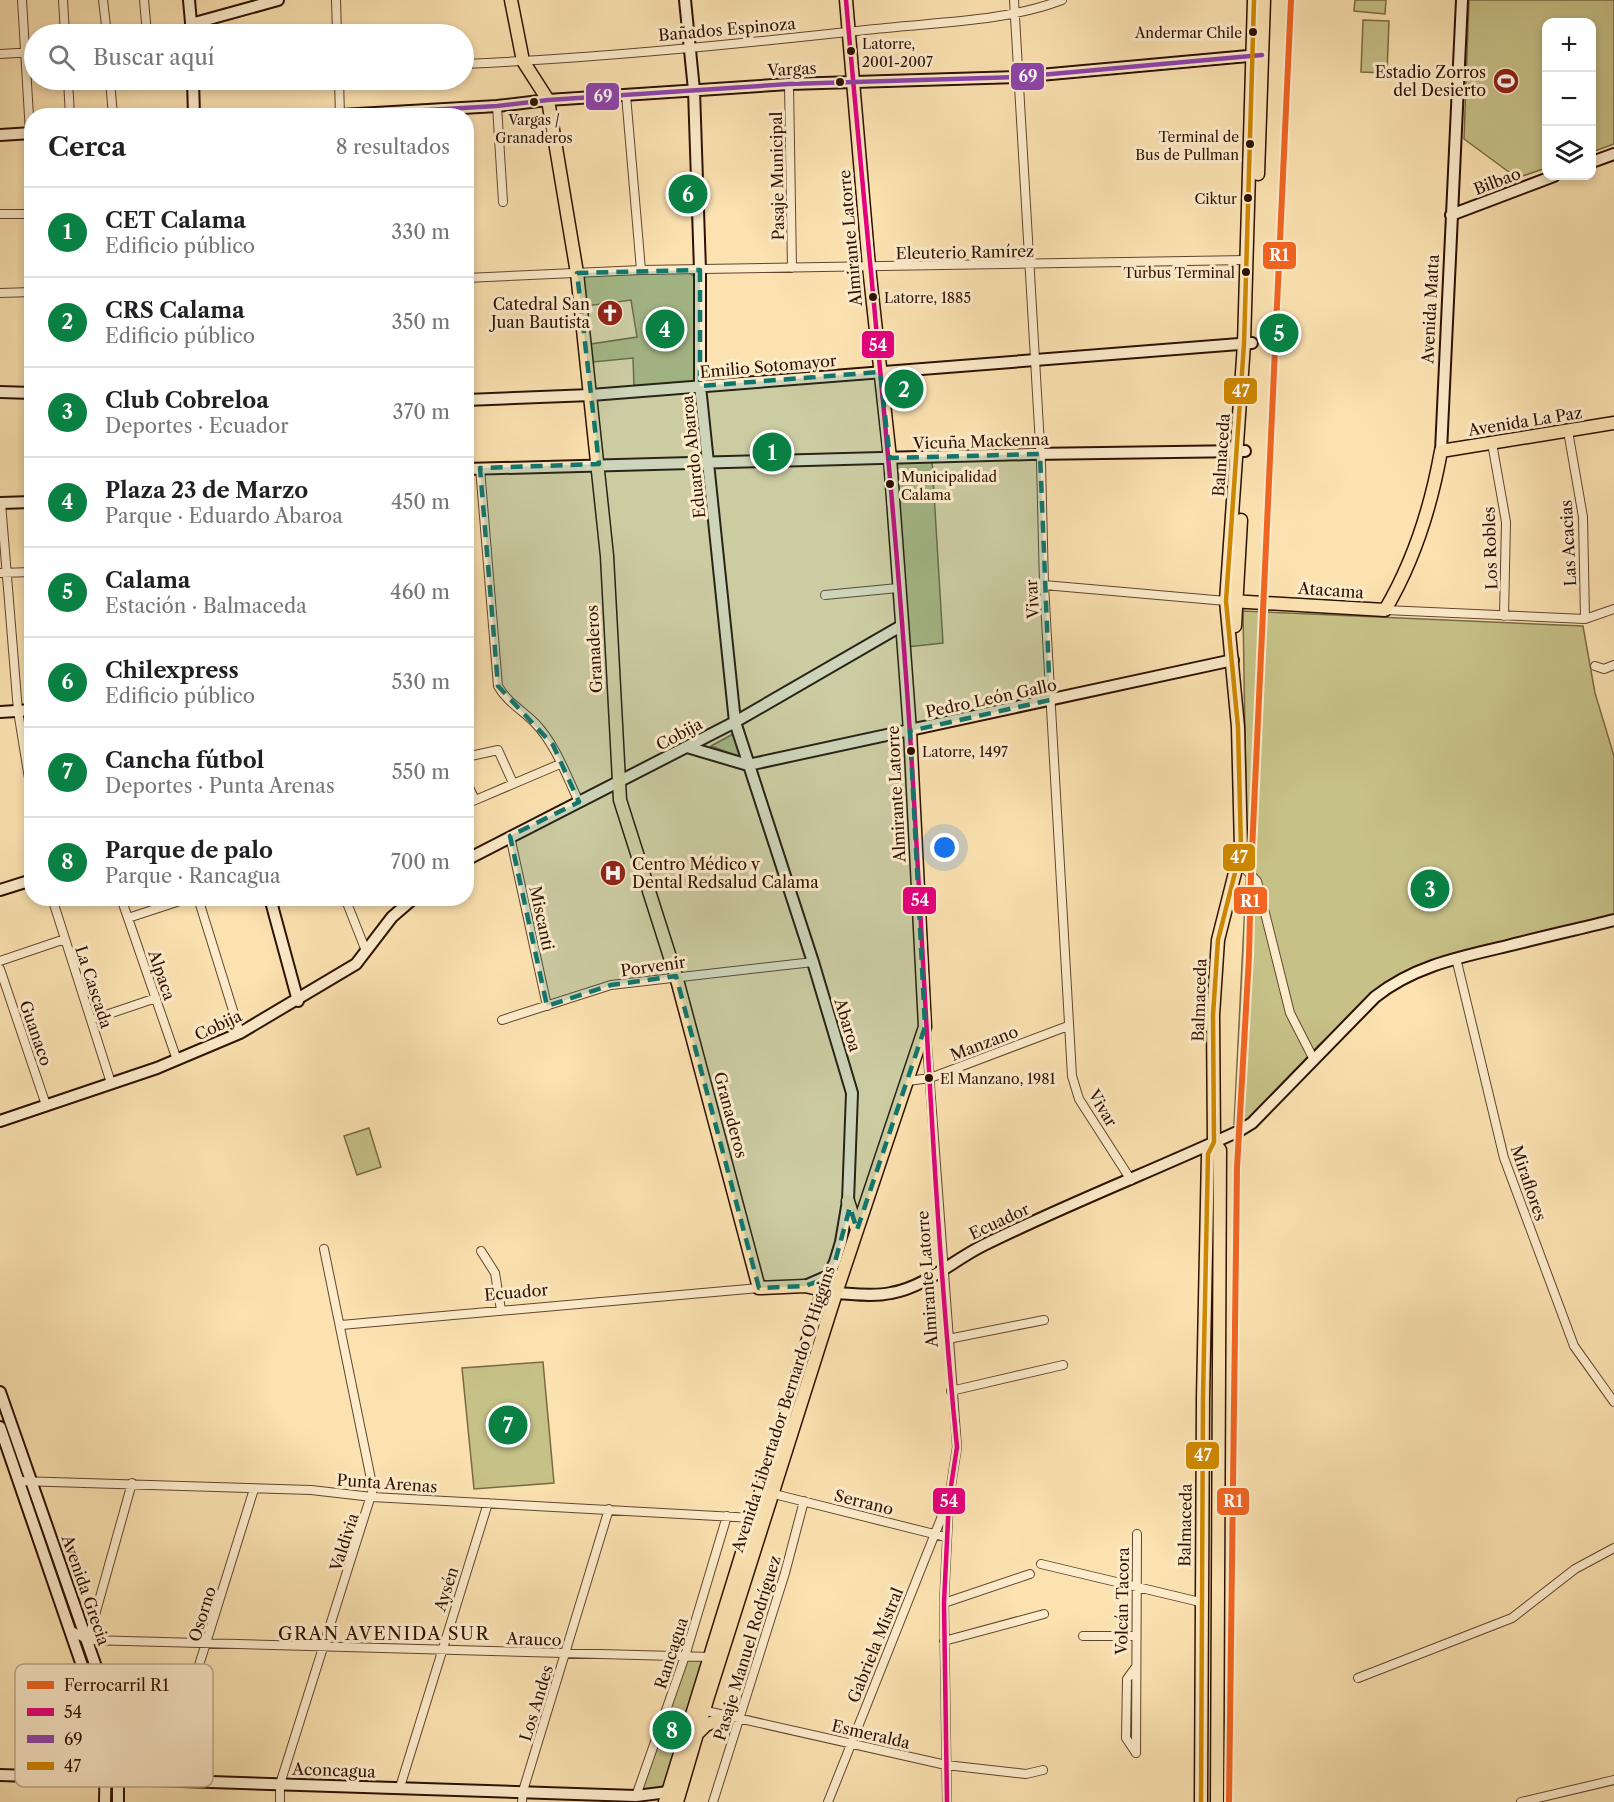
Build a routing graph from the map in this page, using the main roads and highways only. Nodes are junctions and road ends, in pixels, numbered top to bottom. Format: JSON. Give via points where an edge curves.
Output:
{"nodes":[{"id":1,"x":510,"y":0,"type":"edge"},
{"id":2,"x":846,"y":0,"type":"edge"},
{"id":3,"x":1254,"y":0,"type":"edge"},
{"id":4,"x":1264,"y":0,"type":"edge"},
{"id":5,"x":1257,"y":55,"type":"junction"},
{"id":6,"x":1248,"y":344,"type":"junction"},
{"id":7,"x":1614,"y":423,"type":"edge"},
{"id":8,"x":1441,"y":451,"type":"joint"},
{"id":9,"x":1231,"y":601,"type":"junction"},
{"id":10,"x":1385,"y":610,"type":"joint"},
{"id":11,"x":925,"y":1027,"type":"joint"},
{"id":12,"x":1214,"y":1142,"type":"junction"},
{"id":13,"x":848,"y":1202,"type":"road end"},
{"id":14,"x":857,"y":1230,"type":"junction"},
{"id":15,"x":759,"y":1288,"type":"joint"},
{"id":16,"x":823,"y":1291,"type":"junction"},
{"id":17,"x":836,"y":1293,"type":"junction"},
{"id":18,"x":709,"y":1695,"type":"junction"},
{"id":19,"x":700,"y":1709,"type":"junction"},
{"id":20,"x":699,"y":1732,"type":"junction"},
{"id":21,"x":666,"y":1797,"type":"edge"},
{"id":22,"x":678,"y":1802,"type":"edge"},
{"id":23,"x":1201,"y":1802,"type":"edge"},
{"id":24,"x":1217,"y":1802,"type":"edge"}],
"edges":[{"from":1,"to":15,"type":"main road","name":"Granaderos","via":[[524,61],[548,100],[577,273],[607,556],[617,785],[676,976]]},
{"from":2,"to":11,"type":"main road","name":"Almirante Latorre","via":[[890,458],[910,731]]},
{"from":3,"to":5,"type":"main road","name":"Balmaceda"},
{"from":4,"to":5,"type":"main road","name":"Balmaceda"},
{"from":5,"to":6,"type":"main road","name":"Balmaceda"},
{"from":5,"to":6,"type":"main road","name":"Balmaceda"},
{"from":6,"to":9,"type":"main road","name":"Balmaceda"},
{"from":7,"to":8,"type":"main road","name":"Avenida La Paz"},
{"from":8,"to":10,"type":"main road","name":"Avenida Matta","via":[[1429,505],[1407,569]]},
{"from":9,"to":10,"type":"main road","name":"Atacama"},
{"from":9,"to":12,"type":"main road","name":"Balmaceda","via":[[1241,849],[1218,940]]},
{"from":11,"to":14,"type":"main road","name":"Avenida Libertador Bernardo O'Higgins"},
{"from":12,"to":23,"type":"main road","name":"Balmaceda","via":[[1208,1154],[1200,1602]]},
{"from":12,"to":24,"type":"main road","name":"Balmaceda","via":[[1220,1150]]},
{"from":13,"to":14,"type":"main road"},
{"from":14,"to":17,"type":"main road","name":"Avenida Libertador Bernardo O'Higgins"},
{"from":15,"to":16,"type":"main road","name":"Ecuador","via":[[805,1286]]},
{"from":16,"to":17,"type":"main road","name":"Ecuador"},
{"from":16,"to":19,"type":"main road","name":"Avenida Libertador Bernardo O'Higgins","via":[[711,1656]]},
{"from":17,"to":18,"type":"main road","name":"Avenida Libertador Bernardo O'Higgins"},
{"from":18,"to":19,"type":"main road","name":"Avenida Libertador Bernardo O'Higgins"},
{"from":18,"to":20,"type":"main road","via":[[713,1705],[734,1718],[706,1725]]},
{"from":19,"to":20,"type":"main road","name":"Avenida Libertador Bernardo O'Higgins"},
{"from":19,"to":21,"type":"main road","name":"Avenida Libertador Bernardo O'Higgins"},
{"from":20,"to":22,"type":"main road","name":"Avenida Libertador Bernardo O'Higgins"}]}
